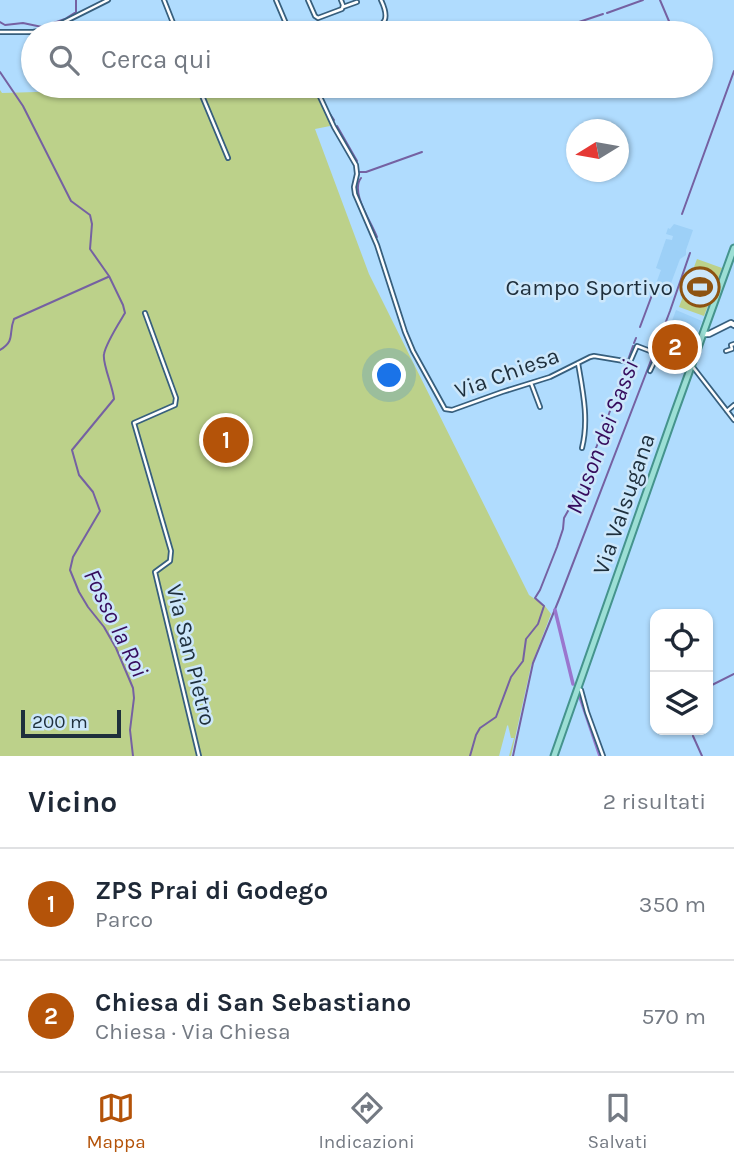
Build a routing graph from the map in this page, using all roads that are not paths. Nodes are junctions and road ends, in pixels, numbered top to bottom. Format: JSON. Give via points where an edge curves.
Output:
{"nodes":[{"id":1,"x":108,"y":0,"type":"edge"},
{"id":2,"x":164,"y":0,"type":"edge"},
{"id":3,"x":276,"y":0,"type":"edge"},
{"id":4,"x":308,"y":0,"type":"edge"},
{"id":5,"x":341,"y":0,"type":"edge"},
{"id":6,"x":381,"y":0,"type":"edge"},
{"id":7,"x":357,"y":2,"type":"dead end"},
{"id":8,"x":343,"y":7,"type":"junction"},
{"id":9,"x":66,"y":21,"type":"edge"},
{"id":10,"x":172,"y":21,"type":"edge"},
{"id":11,"x":285,"y":21,"type":"edge"},
{"id":12,"x":385,"y":21,"type":"edge"},
{"id":13,"x":0,"y":32,"type":"edge"},
{"id":14,"x":21,"y":32,"type":"edge"},
{"id":15,"x":203,"y":98,"type":"edge"},
{"id":16,"x":321,"y":98,"type":"edge"},
{"id":17,"x":228,"y":158,"type":"dead end"},
{"id":18,"x":734,"y":248,"type":"edge"},
{"id":19,"x":145,"y":313,"type":"dead end"},
{"id":20,"x":733,"y":323,"type":"edge"},
{"id":21,"x":703,"y":334,"type":"junction"},
{"id":22,"x":734,"y":344,"type":"edge"},
{"id":23,"x":726,"y":351,"type":"dead end"},
{"id":24,"x":654,"y":352,"type":"junction"},
{"id":25,"x":695,"y":353,"type":"junction"},
{"id":26,"x":578,"y":363,"type":"junction"},
{"id":27,"x":691,"y":365,"type":"junction"},
{"id":28,"x":650,"y":371,"type":"dead end"},
{"id":29,"x":531,"y":383,"type":"junction"},
{"id":30,"x":734,"y":405,"type":"edge"},
{"id":31,"x":540,"y":407,"type":"dead end"},
{"id":32,"x":727,"y":411,"type":"junction"},
{"id":33,"x":734,"y":420,"type":"edge"},
{"id":34,"x":582,"y":448,"type":"dead end"},
{"id":35,"x":578,"y":688,"type":"junction"},
{"id":36,"x":199,"y":756,"type":"edge"},
{"id":37,"x":554,"y":756,"type":"edge"},
{"id":38,"x":603,"y":756,"type":"edge"}],
"edges":[{"from":1,"to":9,"type":"street"},
{"from":2,"to":10,"type":"street"},
{"from":3,"to":11,"type":"street"},
{"from":4,"to":8,"type":"street","via":[[318,18]]},
{"from":5,"to":8,"type":"street"},
{"from":6,"to":12,"type":"street"},
{"from":7,"to":8,"type":"street"},
{"from":13,"to":14,"type":"street"},
{"from":15,"to":17,"type":"street"},
{"from":16,"to":29,"type":"street","name":"Via Chiesa","via":[[356,165],[355,194],[405,332],[447,410]]},
{"from":18,"to":21,"type":"main road","name":"Via Valsugana"},
{"from":19,"to":36,"type":"street","name":"Via San Pietro","via":[[176,398],[175,405],[134,423],[171,551],[170,561],[155,572]]},
{"from":20,"to":21,"type":"street"},
{"from":21,"to":25,"type":"main road","name":"Via Valsugana"},
{"from":22,"to":23,"type":"street"},
{"from":24,"to":25,"type":"street","name":"Via Chiesa","via":[[663,346]]},
{"from":24,"to":26,"type":"street","name":"Via Chiesa","via":[[636,346],[630,362],[594,356]]},
{"from":24,"to":28,"type":"street"},
{"from":25,"to":27,"type":"main road","name":"Via Valsugana"},
{"from":26,"to":29,"type":"street","name":"Via Chiesa"},
{"from":26,"to":34,"type":"street","name":"Via Chiesa","via":[[585,410]]},
{"from":27,"to":32,"type":"street"},
{"from":27,"to":35,"type":"main road","name":"Via Valsugana"},
{"from":29,"to":31,"type":"street"},
{"from":30,"to":32,"type":"street"},
{"from":32,"to":33,"type":"street"},
{"from":35,"to":37,"type":"main road","name":"Via Valsugana"},
{"from":35,"to":38,"type":"street"}]}
